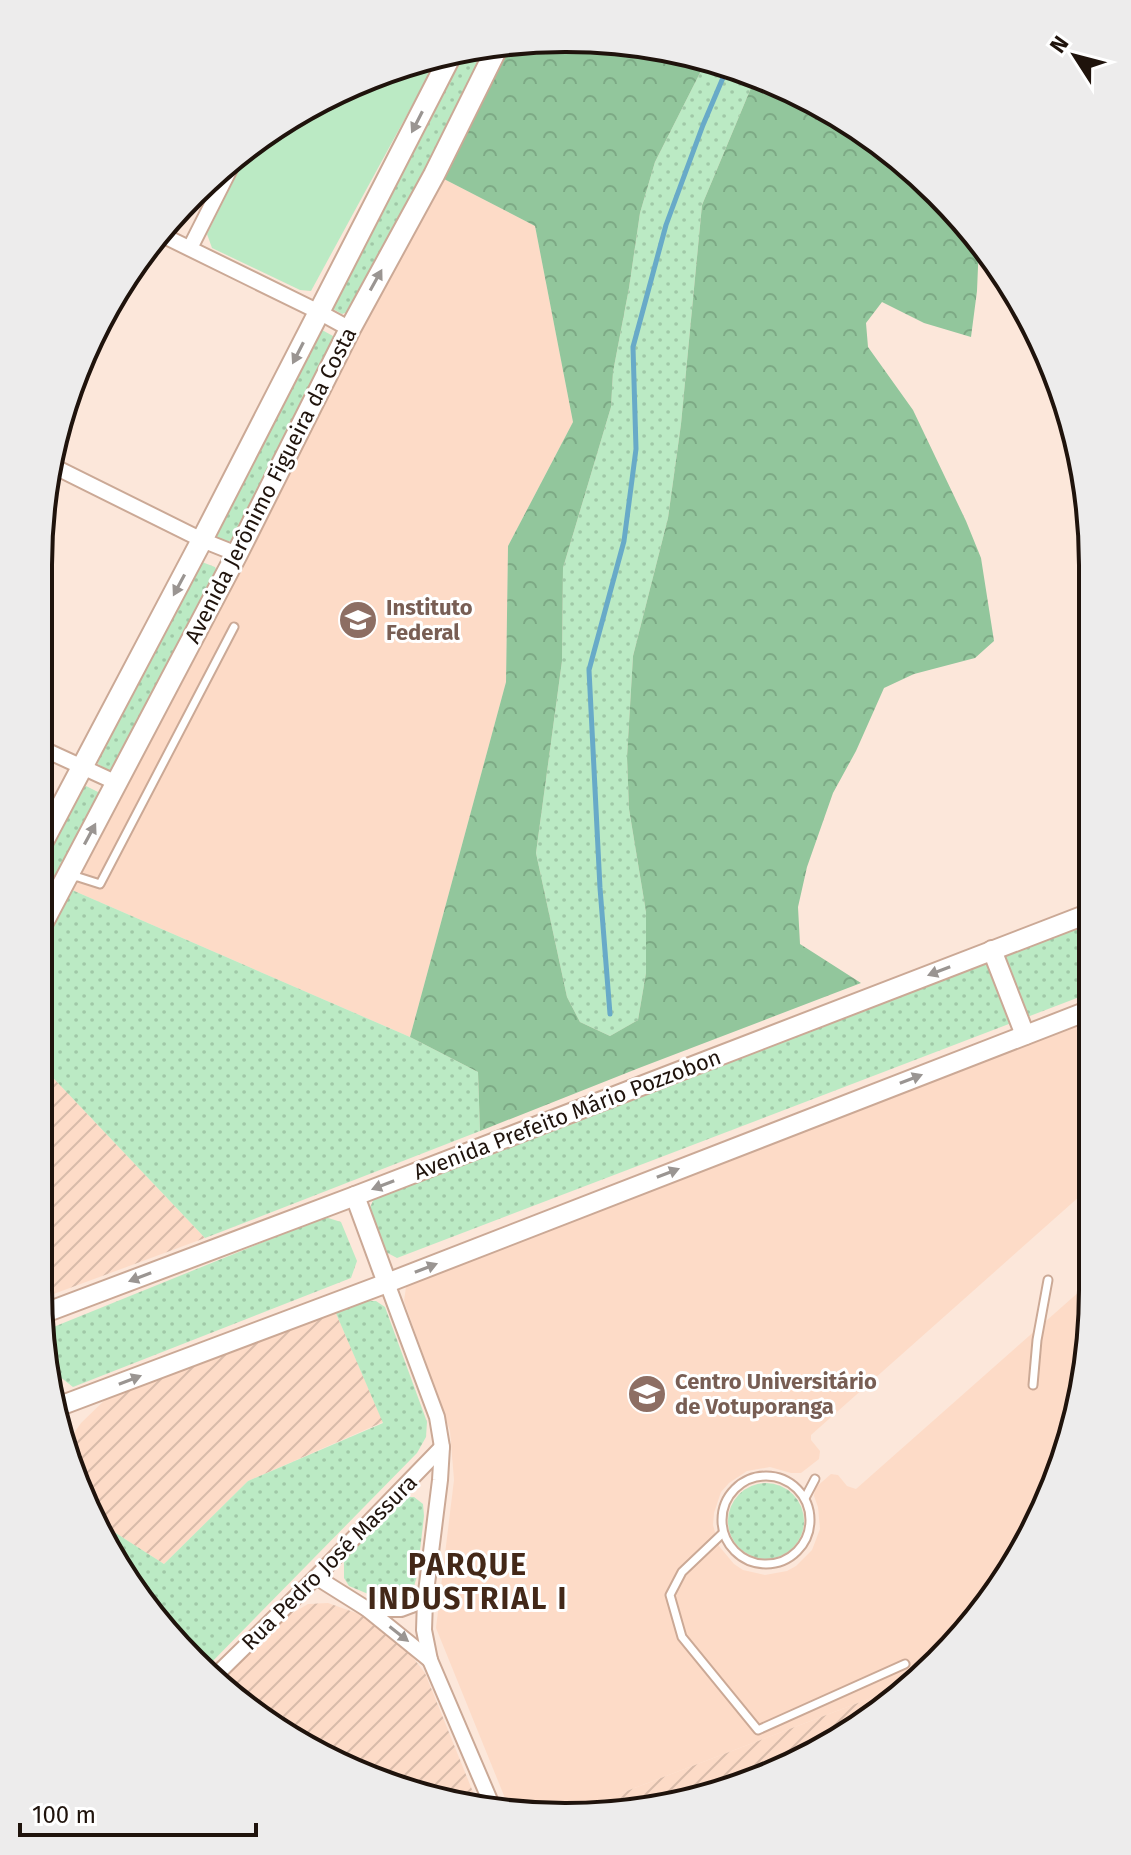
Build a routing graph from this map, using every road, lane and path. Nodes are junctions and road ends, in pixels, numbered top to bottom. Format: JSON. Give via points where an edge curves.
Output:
{"nodes":[{"id":1,"x":493,"y":57,"type":"edge"},
{"id":2,"x":445,"y":66,"type":"edge"},
{"id":3,"x":223,"y":183,"type":"edge"},
{"id":4,"x":170,"y":238,"type":"edge"},
{"id":5,"x":190,"y":248,"type":"junction"},
{"id":6,"x":319,"y":312,"type":"junction"},
{"id":7,"x":350,"y":329,"type":"junction"},
{"id":8,"x":61,"y":470,"type":"edge"},
{"id":9,"x":202,"y":540,"type":"junction"},
{"id":10,"x":237,"y":554,"type":"junction"},
{"id":11,"x":234,"y":627,"type":"dead end"},
{"id":12,"x":52,"y":753,"type":"edge"},
{"id":13,"x":82,"y":768,"type":"junction"},
{"id":14,"x":117,"y":783,"type":"junction"},
{"id":15,"x":52,"y":824,"type":"edge"},
{"id":16,"x":67,"y":876,"type":"junction"},
{"id":17,"x":52,"y":905,"type":"edge"},
{"id":18,"x":1079,"y":917,"type":"edge"},
{"id":19,"x":992,"y":950,"type":"junction"},
{"id":20,"x":1079,"y":1014,"type":"edge"},
{"id":21,"x":1025,"y":1035,"type":"junction"},
{"id":22,"x":355,"y":1196,"type":"junction"},
{"id":23,"x":1048,"y":1280,"type":"dead end"},
{"id":24,"x":387,"y":1283,"type":"junction"},
{"id":25,"x":53,"y":1310,"type":"edge"},
{"id":26,"x":1033,"y":1385,"type":"dead end"},
{"id":27,"x":65,"y":1404,"type":"edge"},
{"id":28,"x":442,"y":1447,"type":"junction"},
{"id":29,"x":797,"y":1489,"type":"junction"},
{"id":30,"x":805,"y":1498,"type":"junction"},
{"id":31,"x":723,"y":1533,"type":"junction"},
{"id":32,"x":316,"y":1577,"type":"junction"},
{"id":33,"x":425,"y":1600,"type":"junction"},
{"id":34,"x":367,"y":1609,"type":"junction"},
{"id":35,"x":430,"y":1660,"type":"junction"},
{"id":36,"x":905,"y":1664,"type":"dead end"},
{"id":37,"x":221,"y":1670,"type":"edge"},
{"id":38,"x":489,"y":1797,"type":"edge"}],
"edges":[{"from":7,"to":1,"type":"main road","name":"Avenida Jerônimo Figueira da Costa","one_way":true},
{"from":2,"to":6,"type":"main road","name":"Avenida Jerônimo Figueira da Costa","one_way":true},
{"from":3,"to":5,"type":"street"},
{"from":4,"to":5,"type":"street"},
{"from":5,"to":6,"type":"street"},
{"from":6,"to":7,"type":"street"},
{"from":6,"to":9,"type":"main road","name":"Avenida Jerônimo Figueira da Costa","one_way":true},
{"from":7,"to":10,"type":"main road","name":"Avenida Jerônimo Figueira da Costa"},
{"from":8,"to":9,"type":"street"},
{"from":9,"to":10,"type":"street"},
{"from":9,"to":13,"type":"main road","name":"Avenida Jerônimo Figueira da Costa","one_way":true},
{"from":10,"to":14,"type":"main road","name":"Avenida Jerônimo Figueira da Costa"},
{"from":11,"to":16,"type":"lane","via":[[100,884]]},
{"from":12,"to":13,"type":"street"},
{"from":13,"to":14,"type":"street"},
{"from":13,"to":15,"type":"main road","name":"Avenida Jerônimo Figueira da Costa"},
{"from":16,"to":14,"type":"main road","name":"Avenida Jerônimo Figueira da Costa","one_way":true},
{"from":16,"to":17,"type":"main road","name":"Avenida Jerônimo Figueira da Costa"},
{"from":18,"to":19,"type":"street","name":"Avenida Prefeito Mário Pozzobon"},
{"from":19,"to":21,"type":"street"},
{"from":19,"to":22,"type":"street","name":"Avenida Prefeito Mário Pozzobon","one_way":true},
{"from":20,"to":21,"type":"street"},
{"from":24,"to":21,"type":"street","one_way":true},
{"from":22,"to":24,"type":"street"},
{"from":22,"to":25,"type":"street","name":"Avenida Prefeito Mário Pozzobon","one_way":true},
{"from":23,"to":26,"type":"lane"},
{"from":27,"to":24,"type":"street","one_way":true},
{"from":24,"to":28,"type":"street","via":[[437,1417]]},
{"from":28,"to":32,"type":"street","name":"Rua Pedro José Massura"},
{"from":28,"to":33,"type":"street"},
{"from":29,"to":30,"type":"lane"},
{"from":29,"to":30,"type":"lane","via":[[815,1479]]},
{"from":29,"to":31,"type":"lane","via":[[775,1477],[749,1479],[723,1507]]},
{"from":30,"to":31,"type":"lane","via":[[810,1527],[796,1553],[783,1562],[768,1565],[740,1557]]},
{"from":31,"to":36,"type":"lane","via":[[682,1572],[670,1595],[682,1637],[758,1730]]},
{"from":32,"to":34,"type":"street"},
{"from":32,"to":37,"type":"street","name":"Rua Pedro José Massura"},
{"from":33,"to":34,"type":"street","via":[[401,1609]]},
{"from":33,"to":35,"type":"street"},
{"from":34,"to":35,"type":"street","one_way":true},
{"from":35,"to":38,"type":"street"}]}
